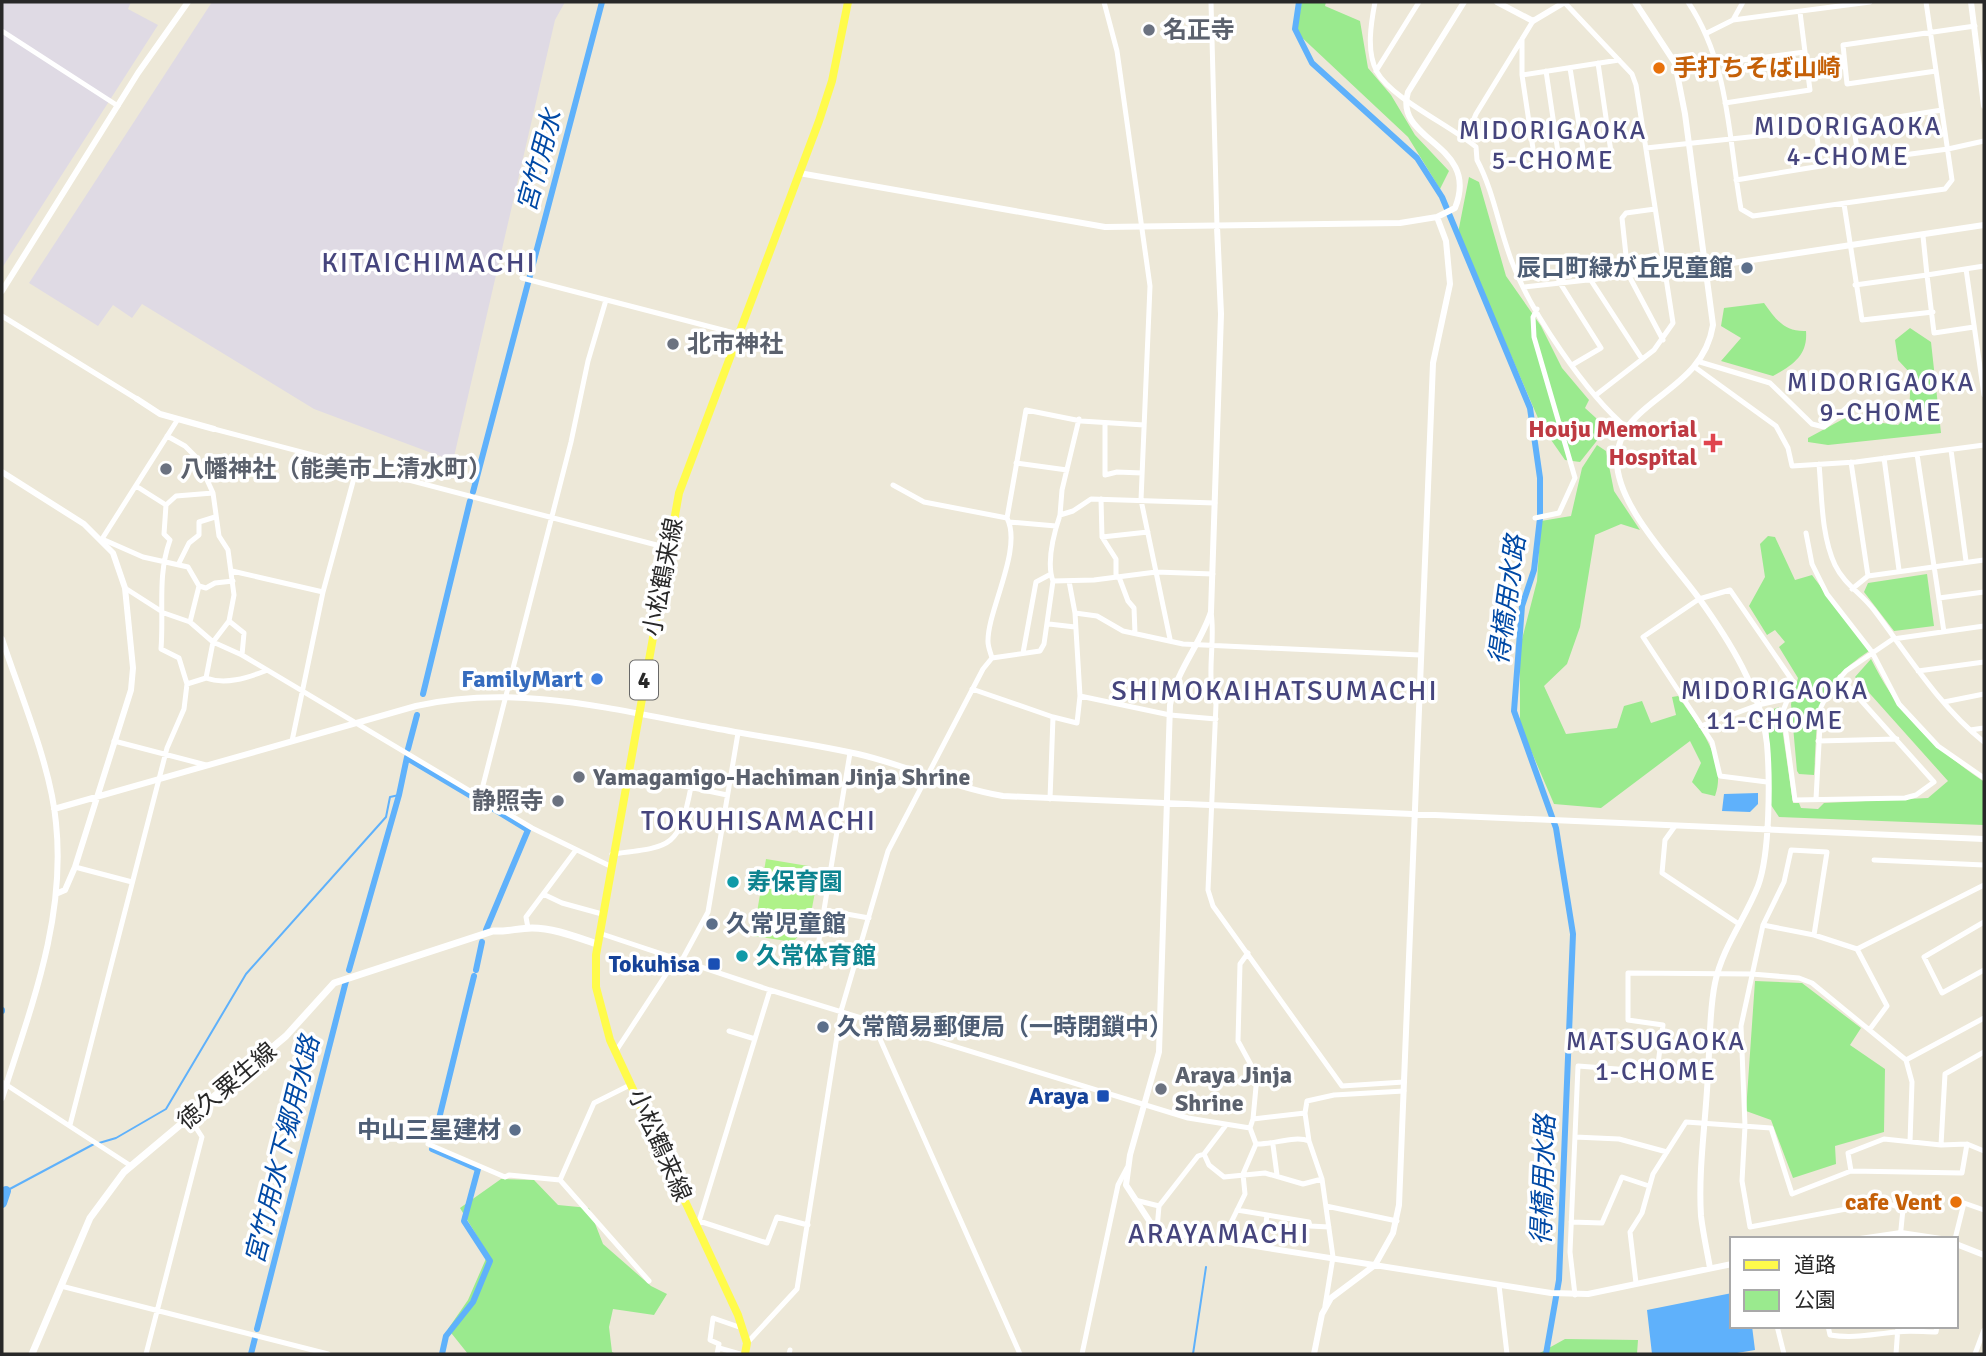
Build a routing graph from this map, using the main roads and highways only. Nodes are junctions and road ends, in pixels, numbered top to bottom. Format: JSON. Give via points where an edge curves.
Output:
{"nodes":[{"id":1,"x":848,"y":2,"type":"edge"},
{"id":2,"x":597,"y":944,"type":"junction"},
{"id":3,"x":32,"y":1354,"type":"edge"},
{"id":4,"x":742,"y":1354,"type":"edge"}],
"edges":[{"from":1,"to":2,"type":"main road","name":"小松鶴来線","number":"4","via":[[832,81],[679,493]]},
{"from":2,"to":3,"type":"main road","name":"徳久粟生線","via":[[550,929],[493,930],[343,979],[321,996],[286,1036],[114,1181],[90,1218]]},
{"from":2,"to":4,"type":"main road","name":"小松鶴来線","number":"4","via":[[596,987],[616,1051],[744,1328],[747,1343]]}]}
